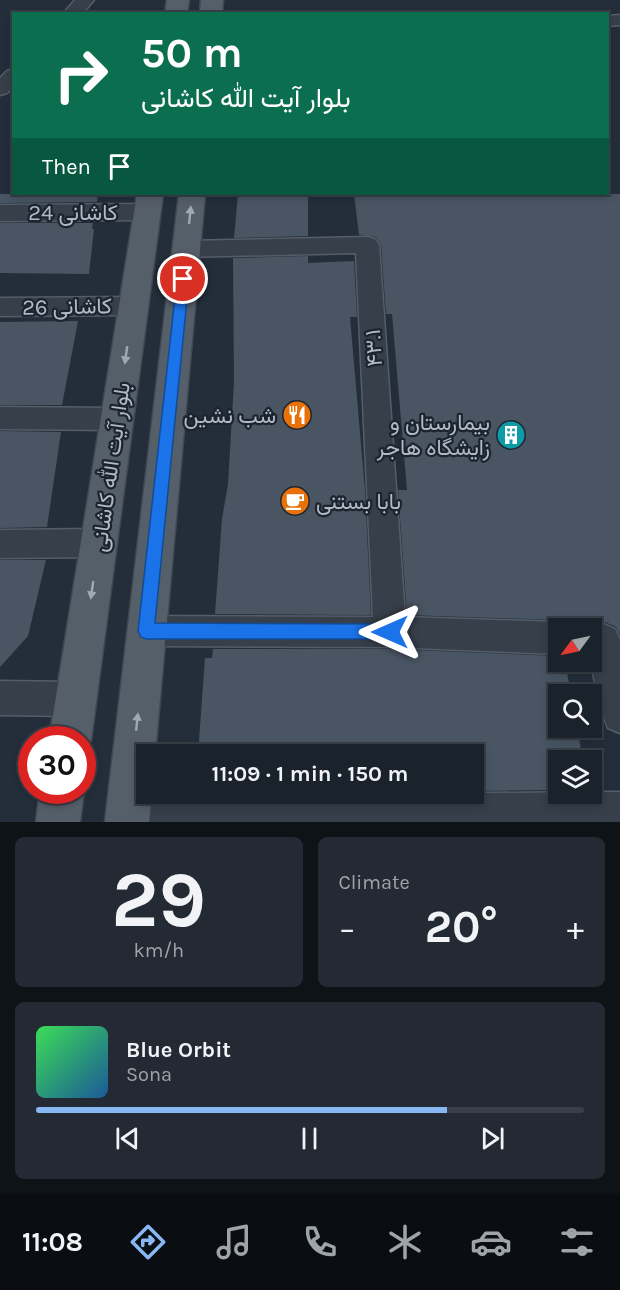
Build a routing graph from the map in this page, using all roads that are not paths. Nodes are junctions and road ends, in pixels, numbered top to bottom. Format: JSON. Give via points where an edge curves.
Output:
{"nodes":[{"id":1,"x":85,"y":0,"type":"edge"},
{"id":2,"x":74,"y":12,"type":"edge"},
{"id":3,"x":192,"y":195,"type":"edge"},
{"id":4,"x":148,"y":203,"type":"edge"},
{"id":5,"x":0,"y":213,"type":"edge"},
{"id":6,"x":185,"y":264,"type":"junction"},
{"id":7,"x":135,"y":292,"type":"junction"},
{"id":8,"x":0,"y":307,"type":"edge"},
{"id":9,"x":0,"y":418,"type":"edge"},
{"id":10,"x":117,"y":419,"type":"junction"},
{"id":11,"x":99,"y":543,"type":"junction"},
{"id":12,"x":0,"y":544,"type":"edge"},
{"id":13,"x":146,"y":631,"type":"junction"},
{"id":14,"x":390,"y":632,"type":"junction"},
{"id":15,"x":548,"y":638,"type":"edge"},
{"id":16,"x":605,"y":640,"type":"edge"},
{"id":17,"x":0,"y":698,"type":"edge"},
{"id":18,"x":76,"y":699,"type":"junction"},
{"id":19,"x":620,"y":717,"type":"edge"},
{"id":20,"x":72,"y":726,"type":"edge"},
{"id":21,"x":60,"y":804,"type":"edge"},
{"id":22,"x":620,"y":810,"type":"edge"},
{"id":23,"x":128,"y":819,"type":"edge"},
{"id":24,"x":58,"y":822,"type":"edge"}],
"edges":[{"from":1,"to":2,"type":"street"},
{"from":6,"to":3,"type":"main road","one_way":true},
{"from":4,"to":5,"type":"street","name":"کاشانی 24"},
{"from":4,"to":7,"type":"main road","name":"بلوار آیت الله کاشانی"},
{"from":6,"to":7,"type":"main road"},
{"from":6,"to":13,"type":"main road"},
{"from":6,"to":14,"type":"street","name":"۴۳.۱","via":[[367,245]]},
{"from":7,"to":8,"type":"street","name":"کاشانی 26"},
{"from":7,"to":10,"type":"main road","name":"بلوار آیت الله کاشانی","one_way":true},
{"from":9,"to":10,"type":"street"},
{"from":10,"to":11,"type":"main road","name":"بلوار آیت الله کاشانی"},
{"from":11,"to":12,"type":"street"},
{"from":11,"to":18,"type":"main road","name":"بلوار آیت الله کاشانی","one_way":true},
{"from":13,"to":14,"type":"street"},
{"from":23,"to":13,"type":"main road","one_way":true},
{"from":14,"to":15,"type":"street"},
{"from":16,"to":19,"type":"street"},
{"from":17,"to":18,"type":"street"},
{"from":18,"to":20,"type":"main road","name":"بلوار آیت الله کاشانی"},
{"from":21,"to":24,"type":"main road"},
{"from":22,"to":23,"type":"street"}]}
